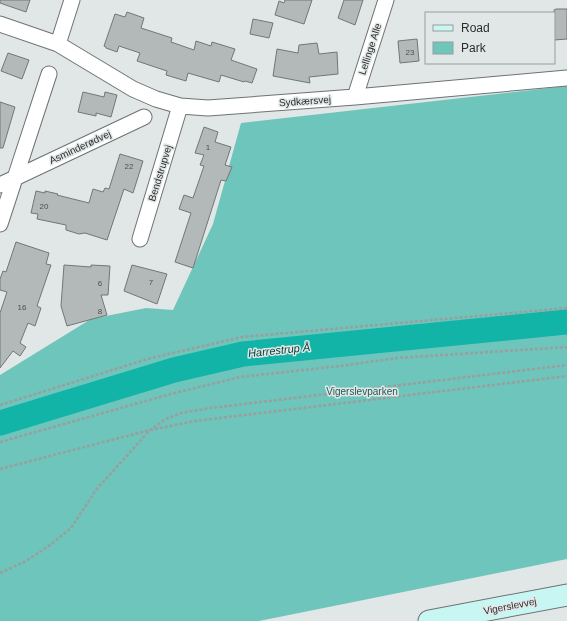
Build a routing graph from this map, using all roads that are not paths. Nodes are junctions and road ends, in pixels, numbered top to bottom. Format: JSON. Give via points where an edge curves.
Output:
{"nodes":[{"id":1,"x":72,"y":0,"type":"edge"},
{"id":2,"x":386,"y":0,"type":"edge"},
{"id":3,"x":0,"y":24,"type":"edge"},
{"id":4,"x":58,"y":44,"type":"junction"},
{"id":5,"x":49,"y":74,"type":"dead end"},
{"id":6,"x":567,"y":78,"type":"edge"},
{"id":7,"x":355,"y":97,"type":"junction"},
{"id":8,"x":180,"y":106,"type":"junction"},
{"id":9,"x":144,"y":117,"type":"dead end"},
{"id":10,"x":16,"y":178,"type":"junction"},
{"id":11,"x":0,"y":185,"type":"edge"},
{"id":12,"x":0,"y":224,"type":"edge"},
{"id":13,"x":140,"y":239,"type":"dead end"},
{"id":14,"x":567,"y":595,"type":"edge"},
{"id":15,"x":429,"y":621,"type":"edge"}],
"edges":[{"from":1,"to":4,"type":"street"},
{"from":2,"to":7,"type":"street","name":"Lellinge Alle"},
{"from":3,"to":4,"type":"street","name":"Sydkærsvej"},
{"from":4,"to":8,"type":"street","name":"Sydkærsvej","via":[[133,89]]},
{"from":5,"to":10,"type":"street"},
{"from":6,"to":7,"type":"street","name":"Sydkærsvej"},
{"from":7,"to":8,"type":"street","name":"Sydkærsvej","via":[[208,108]]},
{"from":8,"to":13,"type":"street","name":"Bendstrupvej"},
{"from":9,"to":10,"type":"street","name":"Asminderødvej"},
{"from":10,"to":11,"type":"street","name":"Asminderødvej"},
{"from":10,"to":12,"type":"street"},
{"from":14,"to":15,"type":"street","name":"Vigerslevvej"}]}
